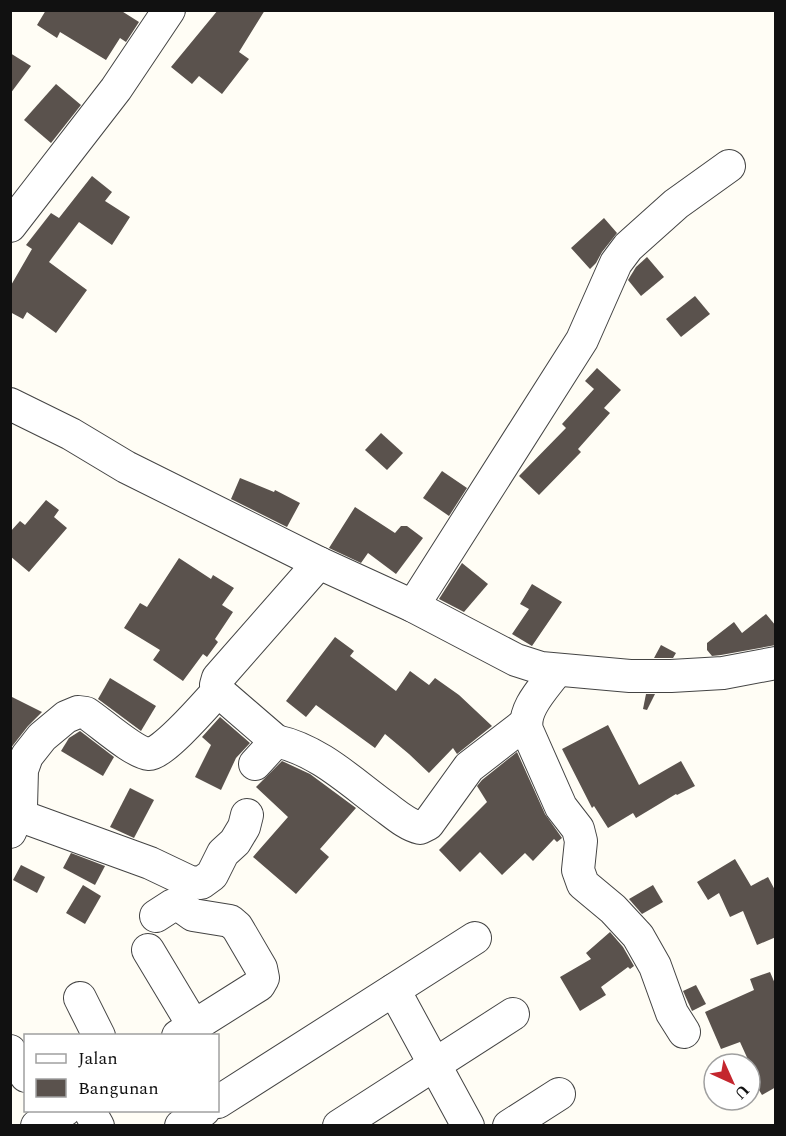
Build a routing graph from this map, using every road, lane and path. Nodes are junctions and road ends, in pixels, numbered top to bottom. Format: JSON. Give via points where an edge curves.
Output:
{"nodes":[{"id":1,"x":159,"y":14,"type":"edge"},
{"id":2,"x":729,"y":166,"type":"dead end"},
{"id":3,"x":10,"y":226,"type":"edge"},
{"id":4,"x":10,"y":404,"type":"edge"},
{"id":5,"x":319,"y":563,"type":"junction"},
{"id":6,"x":412,"y":606,"type":"junction"},
{"id":7,"x":776,"y":663,"type":"edge"},
{"id":8,"x":557,"y":670,"type":"junction"},
{"id":9,"x":218,"y":691,"type":"junction"},
{"id":10,"x":525,"y":723,"type":"junction"},
{"id":11,"x":276,"y":741,"type":"junction"},
{"id":12,"x":255,"y":764,"type":"dead end"},
{"id":13,"x":247,"y":815,"type":"dead end"},
{"id":14,"x":14,"y":823,"type":"edge"},
{"id":15,"x":156,"y":916,"type":"dead end"},
{"id":16,"x":475,"y":938,"type":"dead end"},
{"id":17,"x":148,"y":950,"type":"dead end"},
{"id":18,"x":394,"y":990,"type":"junction"},
{"id":19,"x":80,"y":998,"type":"dead end"},
{"id":20,"x":513,"y":1014,"type":"dead end"},
{"id":21,"x":185,"y":1030,"type":"edge"},
{"id":22,"x":684,"y":1032,"type":"dead end"},
{"id":23,"x":98,"y":1034,"type":"edge"},
{"id":24,"x":10,"y":1051,"type":"edge"},
{"id":25,"x":433,"y":1064,"type":"junction"},
{"id":26,"x":24,"y":1073,"type":"edge"},
{"id":27,"x":559,"y":1094,"type":"dead end"},
{"id":28,"x":219,"y":1101,"type":"edge"},
{"id":29,"x":90,"y":1112,"type":"edge"},
{"id":30,"x":201,"y":1112,"type":"edge"},
{"id":31,"x":98,"y":1125,"type":"edge"},
{"id":32,"x":181,"y":1125,"type":"edge"},
{"id":33,"x":339,"y":1125,"type":"edge"},
{"id":34,"x":468,"y":1125,"type":"edge"},
{"id":35,"x":509,"y":1125,"type":"edge"}],
"edges":[{"from":1,"to":3,"type":"street","via":[[116,89]]},
{"from":2,"to":6,"type":"street","via":[[676,204],[616,263],[582,340]]},
{"from":4,"to":5,"type":"street"},
{"from":5,"to":6,"type":"street"},
{"from":5,"to":9,"type":"street","via":[[219,678]]},
{"from":6,"to":8,"type":"street","via":[[516,660]]},
{"from":7,"to":8,"type":"street","via":[[723,673],[671,676]]},
{"from":8,"to":10,"type":"street","via":[[531,707]]},
{"from":9,"to":11,"type":"street"},
{"from":9,"to":14,"type":"street","via":[[155,753],[137,750],[86,713],[66,717],[27,756],[22,770],[22,801]]},
{"from":10,"to":11,"type":"street","via":[[469,767],[428,824],[420,828],[413,827],[329,764]]},
{"from":10,"to":22,"type":"street","via":[[561,807],[578,829],[578,870],[583,885],[638,936]]},
{"from":11,"to":12,"type":"street"},
{"from":13,"to":14,"type":"street","via":[[235,842],[223,853],[212,875],[201,883],[190,882],[150,863]]},
{"from":15,"to":21,"type":"street","via":[[179,905],[193,915],[230,921],[261,968],[263,978],[259,985]]},
{"from":16,"to":18,"type":"street"},
{"from":17,"to":21,"type":"street"},
{"from":18,"to":25,"type":"street"},
{"from":18,"to":28,"type":"street"},
{"from":19,"to":23,"type":"street"},
{"from":20,"to":25,"type":"street"},
{"from":24,"to":26,"type":"street"},
{"from":25,"to":33,"type":"street"},
{"from":25,"to":34,"type":"street"},
{"from":27,"to":35,"type":"street"},
{"from":29,"to":31,"type":"street"},
{"from":30,"to":32,"type":"street"}]}
